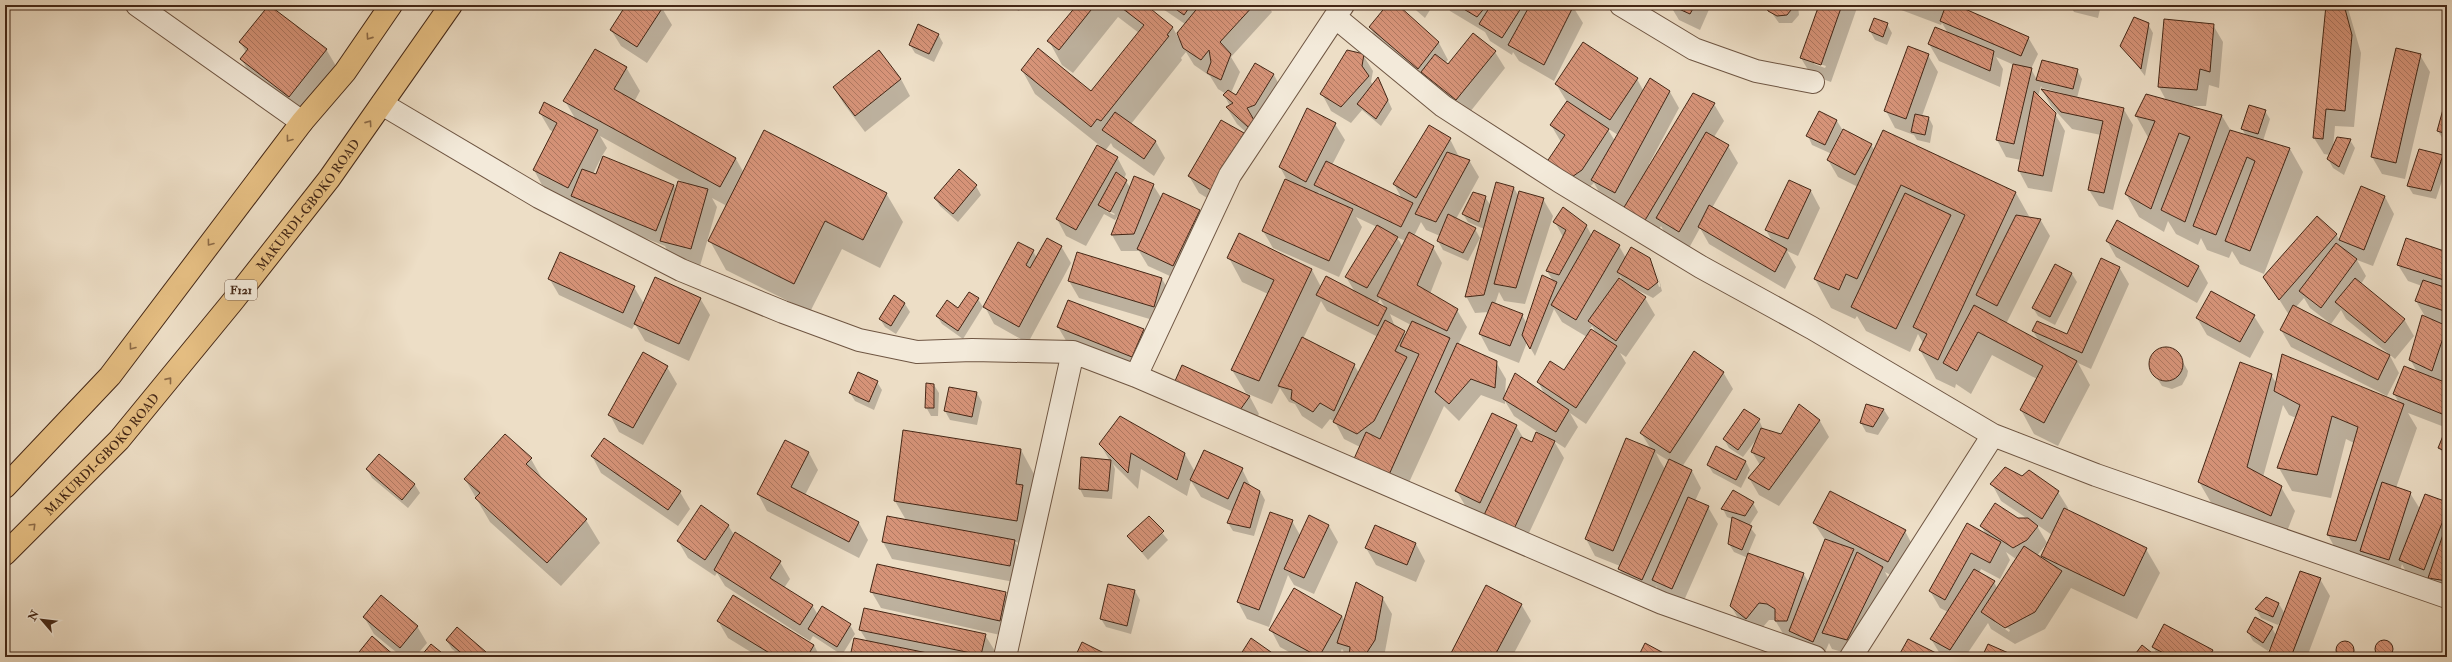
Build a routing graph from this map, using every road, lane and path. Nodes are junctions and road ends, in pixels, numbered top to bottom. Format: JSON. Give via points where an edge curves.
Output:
{"nodes":[{"id":1,"x":137,"y":5,"type":"edge"},
{"id":2,"x":391,"y":5,"type":"edge"},
{"id":3,"x":451,"y":5,"type":"edge"},
{"id":4,"x":1620,"y":5,"type":"edge"},
{"id":5,"x":1339,"y":11,"type":"edge"},
{"id":6,"x":1813,"y":82,"type":"dead end"},
{"id":7,"x":382,"y":104,"type":"junction"},
{"id":8,"x":302,"y":122,"type":"junction"},
{"id":9,"x":1073,"y":352,"type":"junction"},
{"id":10,"x":1136,"y":376,"type":"junction"},
{"id":11,"x":1993,"y":435,"type":"junction"},
{"id":12,"x":5,"y":487,"type":"edge"},
{"id":13,"x":5,"y":554,"type":"edge"},
{"id":14,"x":2447,"y":597,"type":"edge"},
{"id":15,"x":1004,"y":657,"type":"edge"},
{"id":16,"x":1815,"y":657,"type":"edge"},
{"id":17,"x":1851,"y":657,"type":"edge"}],
"edges":[{"from":1,"to":8,"type":"street"},
{"from":2,"to":8,"type":"main road","one_way":true,"via":[[345,72]]},
{"from":3,"to":7,"type":"main road","name":"MAKURDI-GBOKO ROAD","number":"F121"},
{"from":4,"to":6,"type":"street","via":[[1694,49],[1756,71]]},
{"from":5,"to":10,"type":"street","via":[[1230,175]]},
{"from":5,"to":11,"type":"street","via":[[1443,106],[1701,268],[1812,328]]},
{"from":7,"to":9,"type":"street","via":[[539,197],[681,270],[859,340],[917,352]]},
{"from":13,"to":7,"type":"main road","name":"MAKURDI-GBOKO ROAD","number":"F121","one_way":true,"via":[[119,440],[329,179]]},
{"from":8,"to":12,"type":"main road","one_way":true,"via":[[110,376]]},
{"from":9,"to":10,"type":"street"},
{"from":9,"to":15,"type":"street"},
{"from":10,"to":16,"type":"street","via":[[1662,603]]},
{"from":11,"to":14,"type":"street","via":[[2096,475]]},
{"from":11,"to":17,"type":"street"}]}
